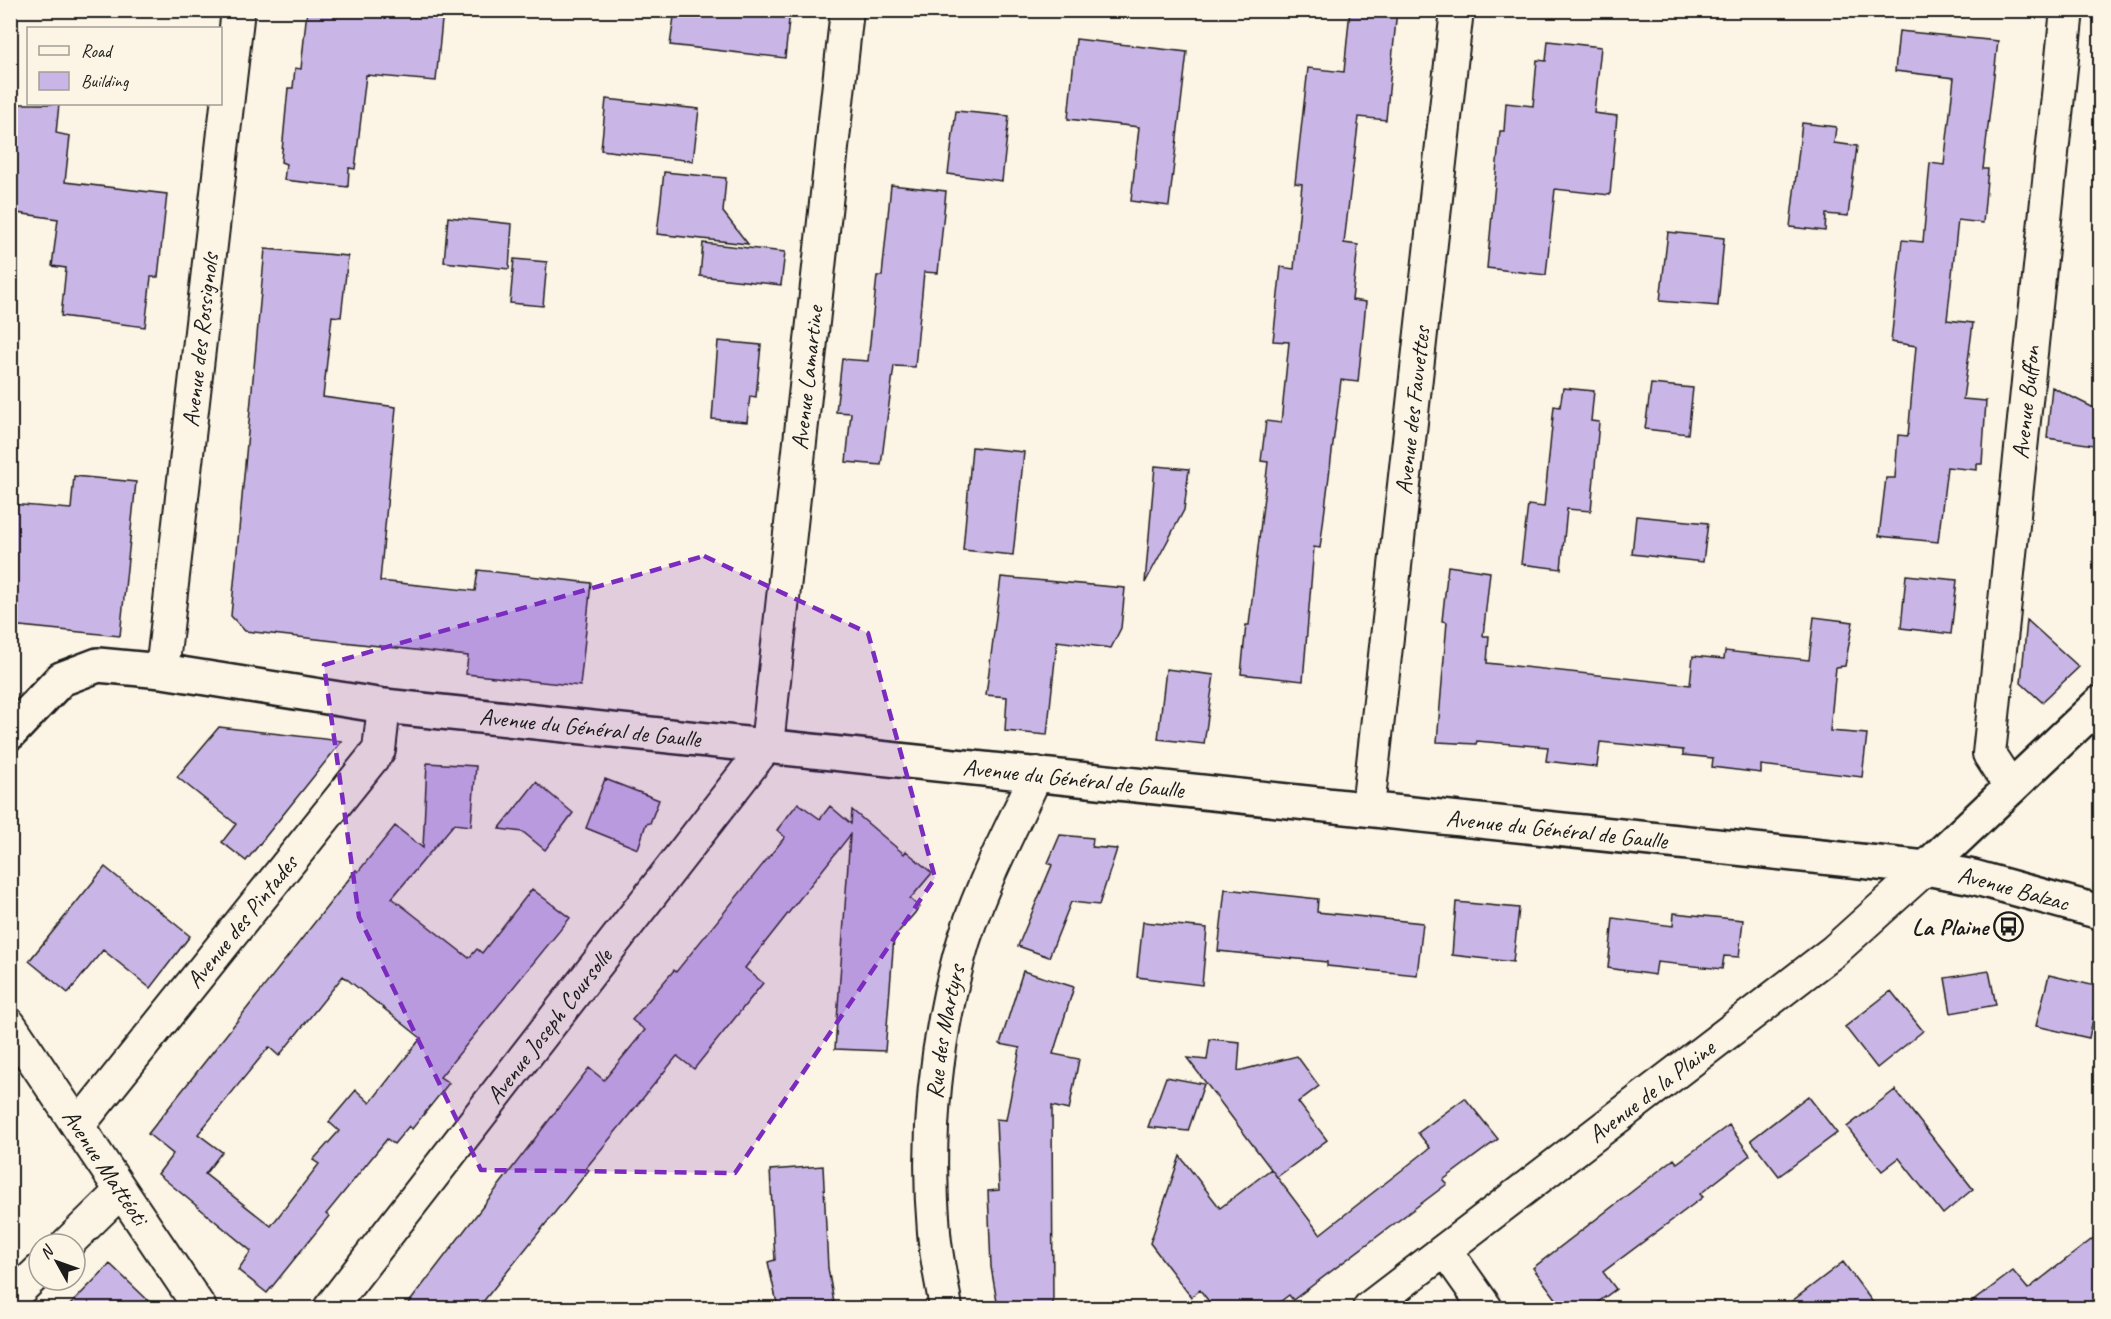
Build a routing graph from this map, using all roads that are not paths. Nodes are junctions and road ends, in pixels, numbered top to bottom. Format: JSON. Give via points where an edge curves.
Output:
{"nodes":[{"id":1,"x":238,"y":10,"type":"edge"},
{"id":2,"x":847,"y":10,"type":"edge"},
{"id":3,"x":1457,"y":10,"type":"edge"},
{"id":4,"x":2067,"y":10,"type":"edge"},
{"id":5,"x":162,"y":671,"type":"junction"},
{"id":6,"x":2100,"y":702,"type":"edge"},
{"id":7,"x":384,"y":706,"type":"junction"},
{"id":8,"x":10,"y":733,"type":"edge"},
{"id":9,"x":767,"y":745,"type":"junction"},
{"id":10,"x":1037,"y":773,"type":"junction"},
{"id":11,"x":2011,"y":788,"type":"junction"},
{"id":12,"x":1368,"y":808,"type":"junction"},
{"id":13,"x":1926,"y":868,"type":"junction"},
{"id":14,"x":2100,"y":912,"type":"edge"},
{"id":15,"x":10,"y":1025,"type":"edge"},
{"id":16,"x":78,"y":1125,"type":"junction"},
{"id":17,"x":121,"y":1191,"type":"junction"},
{"id":18,"x":79,"y":1232,"type":"edge"},
{"id":19,"x":1445,"y":1250,"type":"junction"},
{"id":20,"x":27,"y":1283,"type":"edge"},
{"id":21,"x":10,"y":1299,"type":"edge"},
{"id":22,"x":200,"y":1308,"type":"edge"},
{"id":23,"x":330,"y":1308,"type":"edge"},
{"id":24,"x":946,"y":1308,"type":"edge"},
{"id":25,"x":1369,"y":1308,"type":"edge"},
{"id":26,"x":1486,"y":1308,"type":"edge"}],
"edges":[{"from":1,"to":5,"type":"street","name":"Avenue des Rossignols"},
{"from":2,"to":9,"type":"street","name":"Avenue Lamartine"},
{"from":3,"to":12,"type":"street","name":"Avenue des Fauvettes"},
{"from":4,"to":11,"type":"street","name":"Avenue Buffon","via":[[1989,754]]},
{"from":5,"to":7,"type":"street","name":"Avenue du Général de Gaulle"},
{"from":5,"to":8,"type":"street","name":"Avenue du Général de Gaulle","via":[[98,665],[80,670],[61,679]]},
{"from":6,"to":11,"type":"street"},
{"from":7,"to":9,"type":"street","name":"Avenue du Général de Gaulle"},
{"from":7,"to":16,"type":"street","name":"Avenue des Pintades","via":[[379,750]]},
{"from":9,"to":10,"type":"street","name":"Avenue du Général de Gaulle"},
{"from":9,"to":23,"type":"street","name":"Avenue Joseph Coursolle"},
{"from":10,"to":12,"type":"street","name":"Avenue du Général de Gaulle"},
{"from":10,"to":24,"type":"street","name":"Rue des Martyrs","via":[[990,874],[960,955],[939,1041],[932,1130],[934,1232]]},
{"from":11,"to":13,"type":"street"},
{"from":12,"to":13,"type":"street","name":"Avenue du Général de Gaulle"},
{"from":13,"to":14,"type":"street","name":"Avenue Balzac"},
{"from":13,"to":19,"type":"street","name":"Avenue de la Plaine","via":[[1834,951]]},
{"from":15,"to":16,"type":"street","name":"Avenue Mattéoti"},
{"from":16,"to":17,"type":"street","name":"Avenue Mattéoti"},
{"from":17,"to":18,"type":"street"},
{"from":17,"to":22,"type":"street","name":"Avenue Mattéoti"},
{"from":19,"to":25,"type":"street","name":"Avenue de la Plaine"},
{"from":19,"to":26,"type":"street"},
{"from":20,"to":21,"type":"street"}]}
